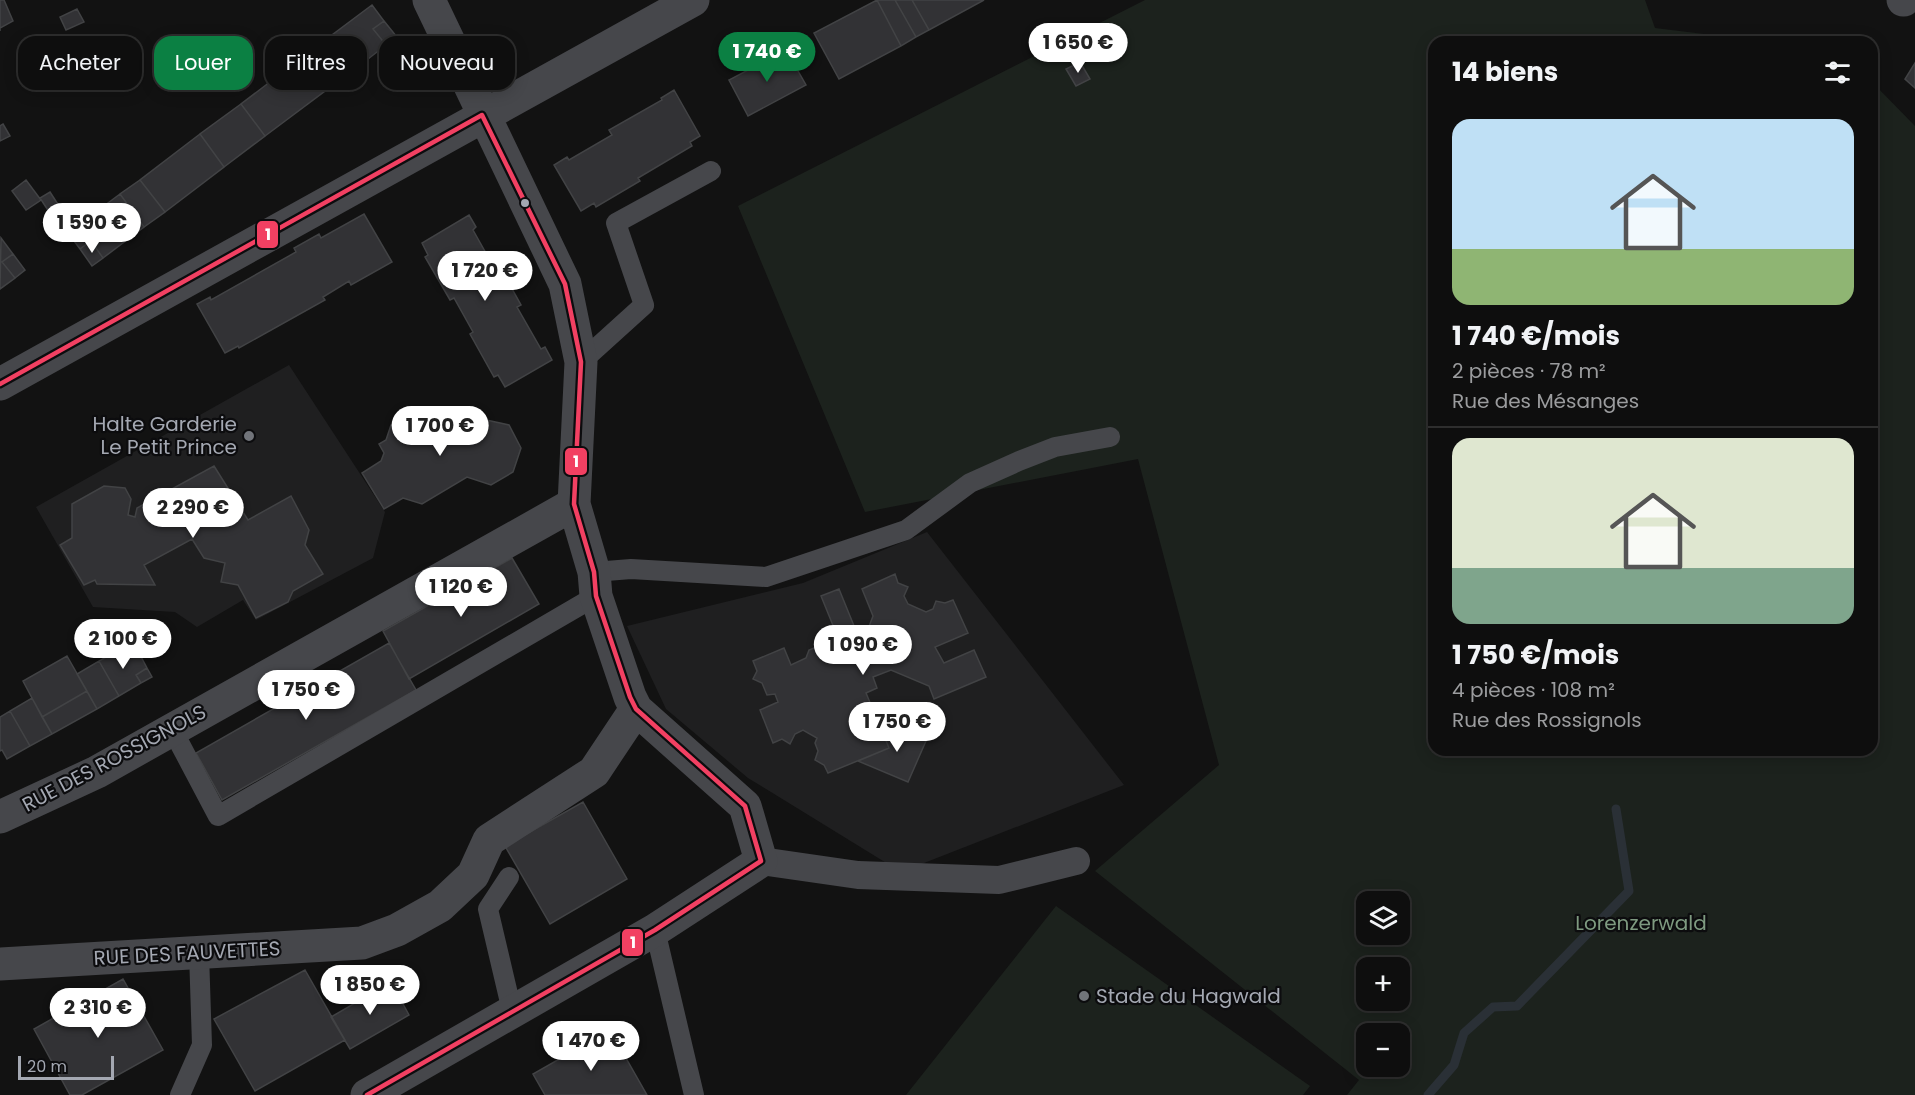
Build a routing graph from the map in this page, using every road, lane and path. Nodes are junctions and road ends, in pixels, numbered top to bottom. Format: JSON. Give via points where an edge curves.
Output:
{"nodes":[{"id":1,"x":429,"y":0,"type":"edge"},
{"id":2,"x":693,"y":0,"type":"edge"},
{"id":3,"x":482,"y":116,"type":"junction"},
{"id":4,"x":711,"y":171,"type":"dead end"},
{"id":5,"x":581,"y":362,"type":"junction"},
{"id":6,"x":0,"y":384,"type":"edge"},
{"id":7,"x":1110,"y":437,"type":"dead end"},
{"id":8,"x":574,"y":504,"type":"junction"},
{"id":9,"x":595,"y":584,"type":"junction"},
{"id":10,"x":636,"y":710,"type":"junction"},
{"id":11,"x":172,"y":729,"type":"junction"},
{"id":12,"x":0,"y":817,"type":"edge"},
{"id":13,"x":760,"y":861,"type":"junction"},
{"id":14,"x":1076,"y":861,"type":"dead end"},
{"id":15,"x":509,"y":876,"type":"dead end"},
{"id":16,"x":655,"y":930,"type":"junction"},
{"id":17,"x":199,"y":953,"type":"junction"},
{"id":18,"x":0,"y":963,"type":"edge"},
{"id":19,"x":512,"y":1011,"type":"junction"},
{"id":20,"x":180,"y":1095,"type":"edge"},
{"id":21,"x":367,"y":1095,"type":"edge"},
{"id":22,"x":694,"y":1095,"type":"edge"}],
"edges":[{"from":1,"to":3,"type":"street"},
{"from":2,"to":3,"type":"street"},
{"from":3,"to":5,"type":"street","via":[[565,284]]},
{"from":3,"to":6,"type":"street"},
{"from":4,"to":5,"type":"lane","via":[[616,223],[644,305]]},
{"from":5,"to":8,"type":"street"},
{"from":7,"to":9,"type":"lane","via":[[1054,447],[1019,461],[970,483],[906,530],[766,577],[631,570]]},
{"from":8,"to":9,"type":"street"},
{"from":8,"to":11,"type":"street","name":"RUE DES ROSSIGNOLS"},
{"from":9,"to":10,"type":"street"},
{"from":9,"to":11,"type":"lane","via":[[218,816]]},
{"from":10,"to":13,"type":"street","via":[[745,806]]},
{"from":10,"to":17,"type":"street","name":"RUE DES FAUVETTES","via":[[594,772],[489,840],[473,876],[440,906],[397,930],[362,943]]},
{"from":11,"to":12,"type":"street","name":"RUE DES ROSSIGNOLS","via":[[97,772]]},
{"from":13,"to":14,"type":"street","via":[[858,875],[999,880]]},
{"from":13,"to":16,"type":"street"},
{"from":15,"to":19,"type":"lane","via":[[488,909]]},
{"from":16,"to":19,"type":"street"},
{"from":16,"to":22,"type":"lane"},
{"from":17,"to":18,"type":"street","name":"RUE DES FAUVETTES"},
{"from":17,"to":20,"type":"lane","via":[[202,1045]]},
{"from":19,"to":21,"type":"street"}]}
